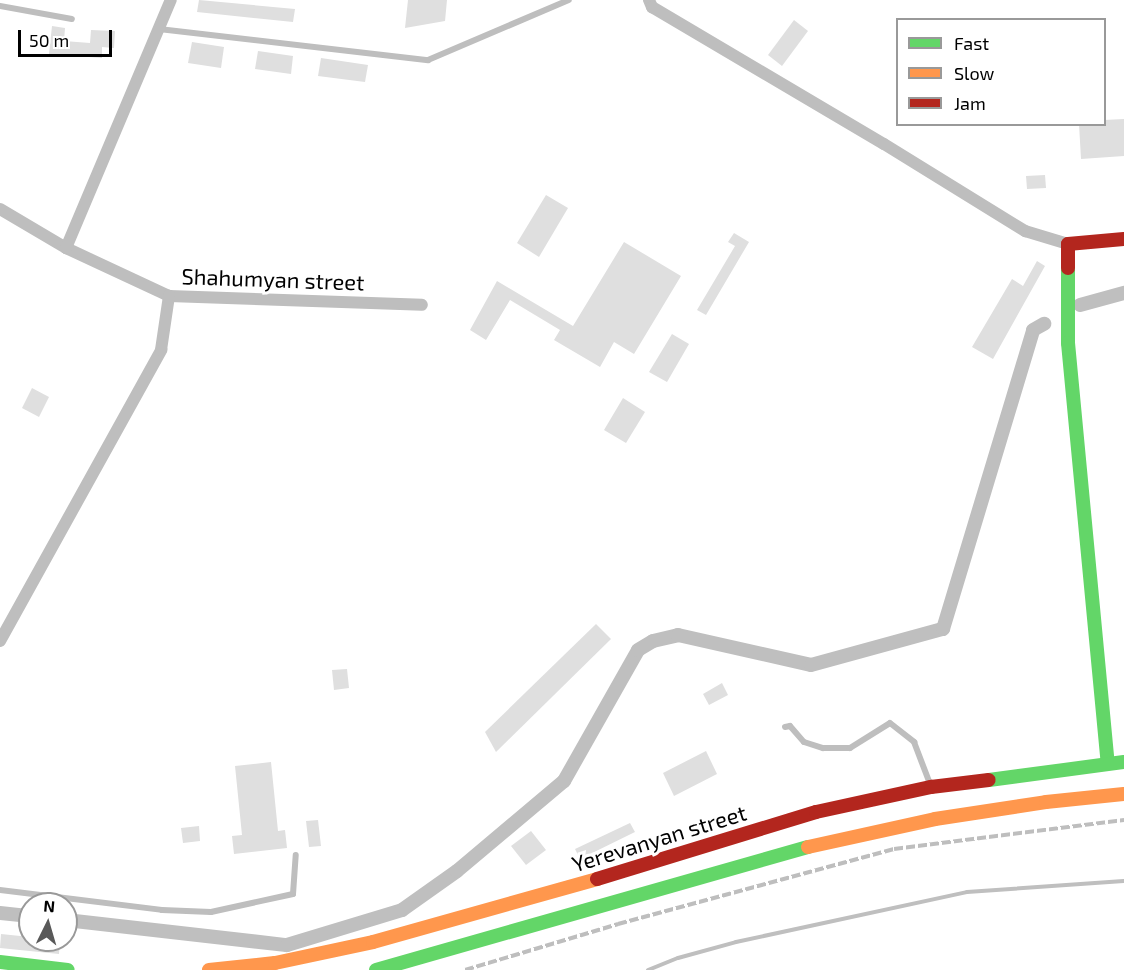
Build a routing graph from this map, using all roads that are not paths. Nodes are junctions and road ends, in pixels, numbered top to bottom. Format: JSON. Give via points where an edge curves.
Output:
{"nodes":[{"id":1,"x":171,"y":0,"type":"edge"},
{"id":2,"x":569,"y":0,"type":"edge"},
{"id":3,"x":649,"y":0,"type":"edge"},
{"id":4,"x":0,"y":6,"type":"edge"},
{"id":5,"x":72,"y":20,"type":"dead end"},
{"id":6,"x":159,"y":29,"type":"junction"},
{"id":7,"x":0,"y":209,"type":"edge"},
{"id":8,"x":1124,"y":239,"type":"edge"},
{"id":9,"x":1068,"y":244,"type":"junction"},
{"id":10,"x":66,"y":248,"type":"junction"},
{"id":11,"x":169,"y":296,"type":"junction"},
{"id":12,"x":422,"y":305,"type":"dead end"},
{"id":13,"x":0,"y":641,"type":"edge"},
{"id":14,"x":785,"y":727,"type":"dead end"},
{"id":15,"x":1124,"y":762,"type":"edge"},
{"id":16,"x":1108,"y":763,"type":"junction"},
{"id":17,"x":931,"y":787,"type":"junction"},
{"id":18,"x":1124,"y":794,"type":"edge"},
{"id":19,"x":296,"y":855,"type":"dead end"},
{"id":20,"x":0,"y":890,"type":"edge"},
{"id":21,"x":0,"y":962,"type":"edge"},
{"id":22,"x":68,"y":970,"type":"edge"},
{"id":23,"x":209,"y":970,"type":"edge"},
{"id":24,"x":376,"y":970,"type":"edge"}],
"edges":[{"from":1,"to":6,"type":"street"},
{"from":2,"to":6,"type":"lane","via":[[428,60]]},
{"from":3,"to":9,"type":"street","via":[[652,6],[1025,231]]},
{"from":4,"to":5,"type":"lane"},
{"from":6,"to":10,"type":"street"},
{"from":7,"to":10,"type":"street","name":"Shahumyan street"},
{"from":8,"to":9,"type":"main road"},
{"from":9,"to":16,"type":"main road","via":[[1068,343]]},
{"from":10,"to":11,"type":"street","name":"Shahumyan street"},
{"from":11,"to":12,"type":"street","name":"Shahumyan street"},
{"from":11,"to":13,"type":"street","via":[[161,350]]},
{"from":14,"to":17,"type":"lane","via":[[790,726],[804,742],[823,748],[850,748],[890,723],[914,742]]},
{"from":15,"to":16,"type":"main road","name":"Yerevanyan street"},
{"from":16,"to":17,"type":"main road","name":"Yerevanyan street"},
{"from":17,"to":23,"type":"main road","name":"Yerevanyan street","via":[[816,812],[530,900],[373,942],[275,963]]},
{"from":18,"to":24,"type":"main road","via":[[935,819],[823,843]]},
{"from":19,"to":20,"type":"lane","via":[[294,894],[211,912],[162,910]]},
{"from":21,"to":22,"type":"main road"}]}
